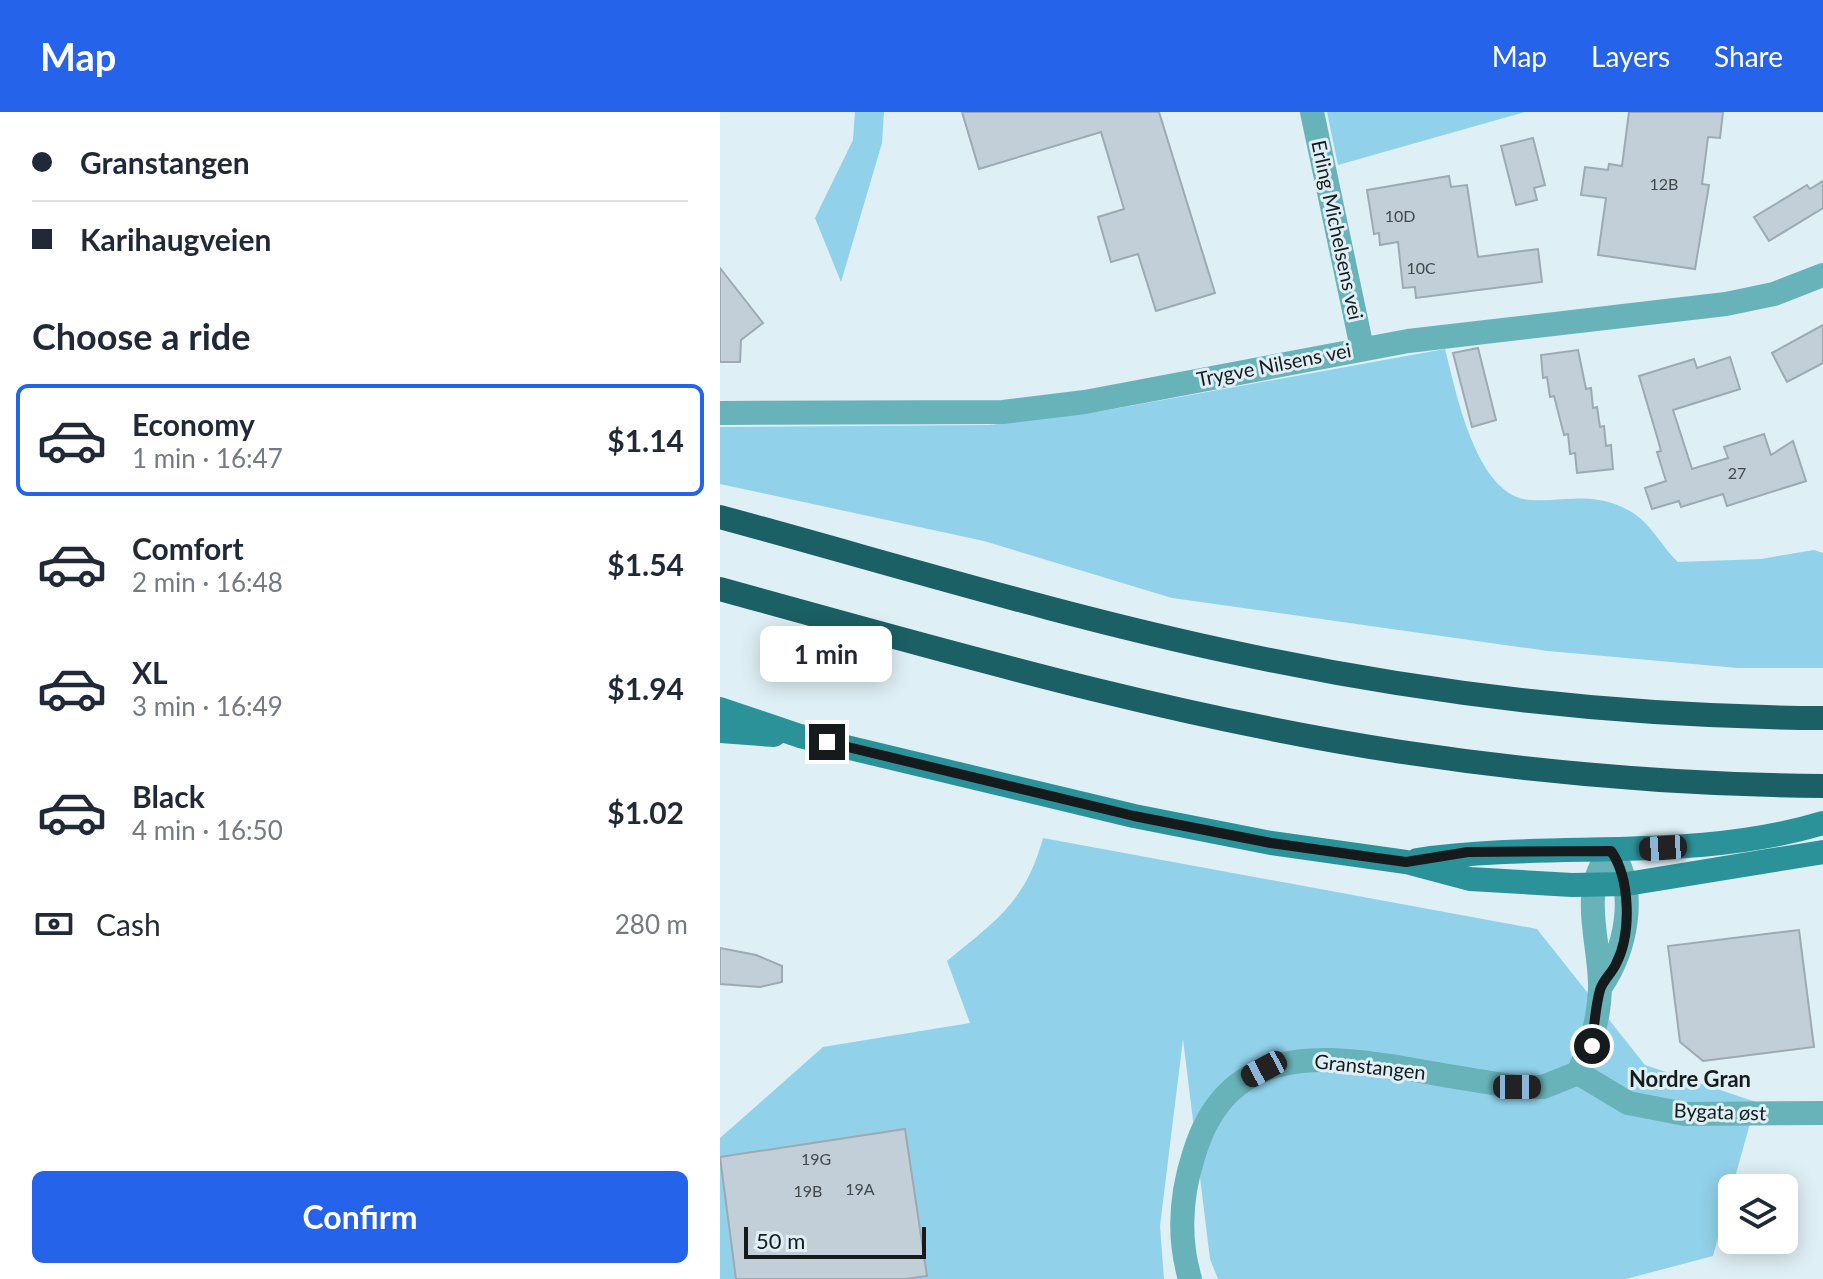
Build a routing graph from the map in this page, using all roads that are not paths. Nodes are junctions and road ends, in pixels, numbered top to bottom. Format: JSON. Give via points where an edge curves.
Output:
{"nodes":[{"id":1,"x":1312,"y":112,"type":"edge"},
{"id":2,"x":1823,"y":275,"type":"edge"},
{"id":3,"x":1362,"y":348,"type":"junction"},
{"id":4,"x":720,"y":413,"type":"edge"},
{"id":5,"x":720,"y":517,"type":"edge"},
{"id":6,"x":720,"y":589,"type":"edge"},
{"id":7,"x":720,"y":709,"type":"edge"},
{"id":8,"x":1823,"y":718,"type":"edge"},
{"id":9,"x":720,"y":731,"type":"edge"},
{"id":10,"x":800,"y":736,"type":"junction"},
{"id":11,"x":1823,"y":786,"type":"edge"},
{"id":12,"x":1823,"y":823,"type":"edge"},
{"id":13,"x":1611,"y":851,"type":"junction"},
{"id":14,"x":1823,"y":852,"type":"edge"},
{"id":15,"x":1406,"y":862,"type":"junction"},
{"id":16,"x":1627,"y":884,"type":"junction"},
{"id":17,"x":1592,"y":886,"type":"junction"},
{"id":18,"x":1600,"y":988,"type":"junction"},
{"id":19,"x":1578,"y":1073,"type":"junction"},
{"id":20,"x":1823,"y":1113,"type":"edge"},
{"id":21,"x":1190,"y":1279,"type":"edge"}],
"edges":[{"from":1,"to":3,"type":"street","name":"Erling Michelsens vei"},
{"from":2,"to":3,"type":"street","name":"Trygve Nilsens vei","via":[[1774,294],[1726,304]]},
{"from":3,"to":4,"type":"street","name":"Trygve Nilsens vei","via":[[1085,402],[1003,412]]},
{"from":5,"to":8,"type":"highway","via":[[1071,614],[1328,671],[1581,705]]},
{"from":6,"to":11,"type":"highway","via":[[1055,680],[1306,735],[1576,773]]},
{"from":7,"to":10,"type":"main road"},
{"from":9,"to":10,"type":"main road"},
{"from":10,"to":15,"type":"main road","via":[[1134,816]]},
{"from":12,"to":13,"type":"main road","via":[[1777,837]]},
{"from":13,"to":15,"type":"main road","via":[[1468,852]]},
{"from":13,"to":16,"type":"street"},
{"from":13,"to":17,"type":"street"},
{"from":14,"to":16,"type":"main road"},
{"from":15,"to":17,"type":"main road","via":[[1470,879]]},
{"from":16,"to":17,"type":"main road"},
{"from":16,"to":18,"type":"street","via":[[1617,963]]},
{"from":17,"to":18,"type":"street"},
{"from":18,"to":19,"type":"street","via":[[1592,1046]]},
{"from":19,"to":20,"type":"street","name":"Bygata øst","via":[[1628,1103],[1685,1114]]},
{"from":19,"to":21,"type":"street","name":"Granstangen","via":[[1543,1087],[1517,1087],[1322,1058],[1264,1069],[1223,1096],[1196,1147],[1183,1208]]}]}
